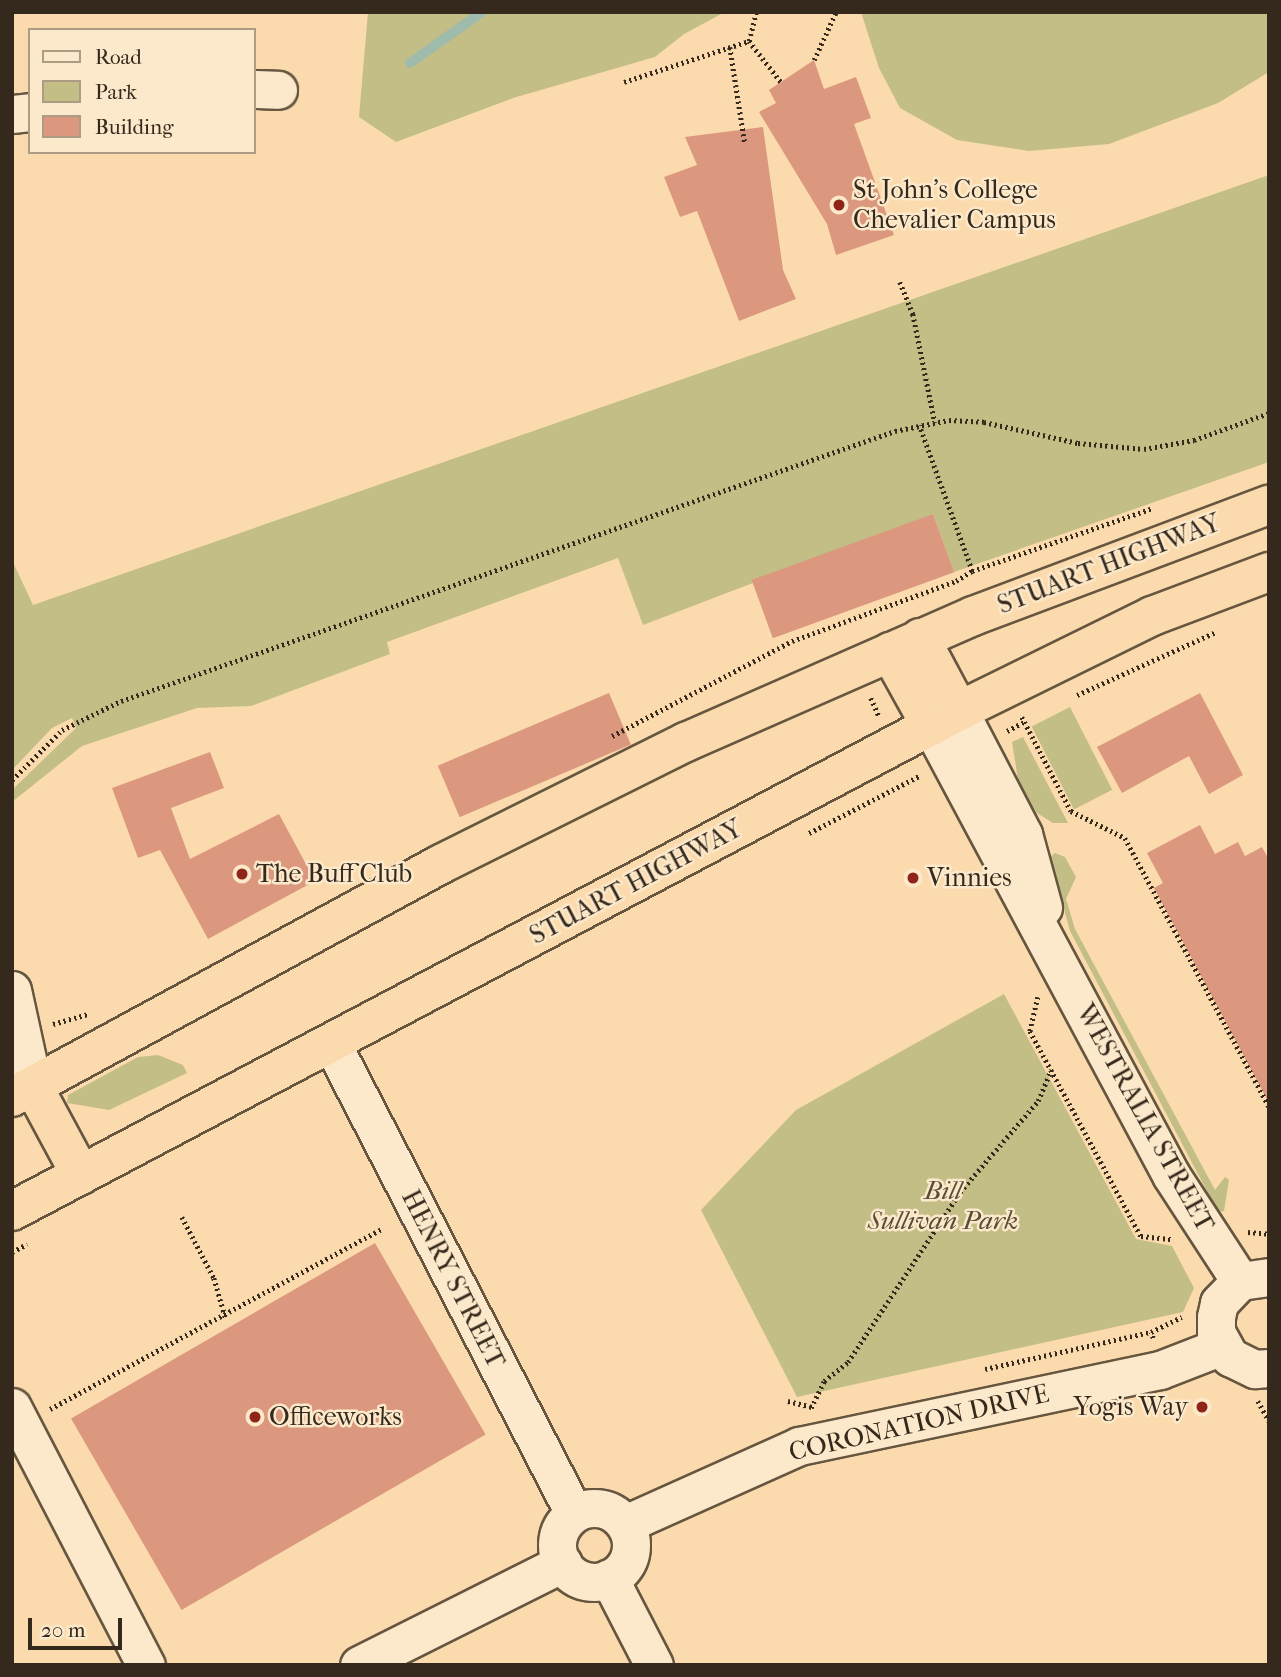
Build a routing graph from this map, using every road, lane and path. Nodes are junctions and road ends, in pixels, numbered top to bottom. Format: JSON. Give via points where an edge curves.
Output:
{"nodes":[{"id":1,"x":756,"y":12,"type":"edge"},
{"id":2,"x":836,"y":12,"type":"edge"},
{"id":3,"x":749,"y":41,"type":"junction"},
{"id":4,"x":730,"y":47,"type":"junction"},
{"id":5,"x":814,"y":60,"type":"dead end"},
{"id":6,"x":624,"y":82,"type":"dead end"},
{"id":7,"x":781,"y":82,"type":"dead end"},
{"id":8,"x":745,"y":144,"type":"dead end"},
{"id":9,"x":900,"y":282,"type":"dead end"},
{"id":10,"x":1269,"y":413,"type":"edge"},
{"id":11,"x":935,"y":423,"type":"junction"},
{"id":12,"x":919,"y":425,"type":"junction"},
{"id":13,"x":1166,"y":504,"type":"dead end"},
{"id":14,"x":1269,"y":505,"type":"edge"},
{"id":15,"x":972,"y":571,"type":"junction"},
{"id":16,"x":1269,"y":572,"type":"edge"},
{"id":17,"x":1226,"y":628,"type":"dead end"},
{"id":18,"x":845,"y":629,"type":"dead end"},
{"id":19,"x":905,"y":645,"type":"junction"},
{"id":20,"x":871,"y":698,"type":"dead end"},
{"id":21,"x":1066,"y":700,"type":"dead end"},
{"id":22,"x":1033,"y":716,"type":"dead end"},
{"id":23,"x":945,"y":718,"type":"junction"},
{"id":24,"x":1024,"y":722,"type":"junction"},
{"id":25,"x":884,"y":723,"type":"dead end"},
{"id":26,"x":1007,"y":731,"type":"dead end"},
{"id":27,"x":919,"y":776,"type":"dead end"},
{"id":28,"x":12,"y":780,"type":"edge"},
{"id":29,"x":925,"y":783,"type":"dead end"},
{"id":30,"x":1041,"y":988,"type":"dead end"},
{"id":31,"x":12,"y":990,"type":"edge"},
{"id":32,"x":332,"y":1044,"type":"junction"},
{"id":33,"x":1051,"y":1070,"type":"junction"},
{"id":34,"x":23,"y":1091,"type":"edge"},
{"id":35,"x":1269,"y":1107,"type":"edge"},
{"id":36,"x":81,"y":1175,"type":"junction"},
{"id":37,"x":12,"y":1210,"type":"edge"},
{"id":38,"x":182,"y":1217,"type":"dead end"},
{"id":39,"x":382,"y":1229,"type":"dead end"},
{"id":40,"x":1180,"y":1250,"type":"dead end"},
{"id":41,"x":1254,"y":1279,"type":"edge"},
{"id":42,"x":1191,"y":1307,"type":"dead end"},
{"id":43,"x":225,"y":1317,"type":"junction"},
{"id":44,"x":1151,"y":1332,"type":"junction"},
{"id":45,"x":1222,"y":1346,"type":"junction"},
{"id":46,"x":1160,"y":1370,"type":"junction"},
{"id":47,"x":975,"y":1371,"type":"dead end"},
{"id":48,"x":1261,"y":1380,"type":"edge"},
{"id":49,"x":788,"y":1401,"type":"dead end"},
{"id":50,"x":825,"y":1405,"type":"dead end"},
{"id":51,"x":12,"y":1407,"type":"edge"},
{"id":52,"x":812,"y":1408,"type":"junction"},
{"id":53,"x":50,"y":1409,"type":"dead end"},
{"id":54,"x":1269,"y":1422,"type":"edge"},
{"id":55,"x":799,"y":1446,"type":"junction"},
{"id":56,"x":574,"y":1513,"type":"junction"},
{"id":57,"x":625,"y":1524,"type":"junction"},
{"id":58,"x":563,"y":1563,"type":"junction"},
{"id":59,"x":609,"y":1578,"type":"junction"},
{"id":60,"x":146,"y":1665,"type":"edge"},
{"id":61,"x":359,"y":1665,"type":"edge"},
{"id":62,"x":654,"y":1665,"type":"edge"}],
"edges":[{"from":1,"to":3,"type":"path"},
{"from":2,"to":5,"type":"path"},
{"from":3,"to":4,"type":"path"},
{"from":3,"to":7,"type":"path"},
{"from":4,"to":6,"type":"path"},
{"from":4,"to":8,"type":"path"},
{"from":9,"to":11,"type":"path","via":[[913,314]]},
{"from":10,"to":11,"type":"path","via":[[1194,440],[1144,449],[1078,443],[984,422]]},
{"from":11,"to":12,"type":"path"},
{"from":12,"to":15,"type":"path"},
{"from":12,"to":28,"type":"path","via":[[145,692],[62,730]]},
{"from":13,"to":15,"type":"path"},
{"from":14,"to":19,"type":"highway","name":"STUART HIGHWAY"},
{"from":15,"to":18,"type":"path","via":[[956,581],[842,621]]},
{"from":16,"to":23,"type":"highway","name":"STUART HIGHWAY","via":[[1152,615]]},
{"from":17,"to":21,"type":"path"},
{"from":19,"to":23,"type":"highway","name":"WESTRALIA STREET"},
{"from":19,"to":34,"type":"highway","name":"STUART HIGHWAY","via":[[685,742],[441,864]]},
{"from":20,"to":25,"type":"path"},
{"from":22,"to":24,"type":"path"},
{"from":23,"to":32,"type":"highway","name":"STUART HIGHWAY"},
{"from":23,"to":41,"type":"street","name":"WESTRALIA STREET","via":[[1031,855],[1053,953],[1171,1175]]},
{"from":24,"to":26,"type":"path"},
{"from":24,"to":35,"type":"path","via":[[1071,811],[1125,838]]},
{"from":27,"to":29,"type":"path"},
{"from":30,"to":33,"type":"path","via":[[1030,1031]]},
{"from":31,"to":34,"type":"street"},
{"from":32,"to":36,"type":"highway","name":"STUART HIGHWAY"},
{"from":32,"to":56,"type":"street","name":"HENRY STREET"},
{"from":33,"to":40,"type":"path","via":[[1140,1236],[1174,1239]]},
{"from":33,"to":52,"type":"path","via":[[1038,1101],[960,1192],[848,1362],[824,1381]]},
{"from":34,"to":36,"type":"highway"},
{"from":36,"to":37,"type":"highway","name":"STUART HIGHWAY"},
{"from":38,"to":43,"type":"path","via":[[214,1278]]},
{"from":39,"to":43,"type":"path"},
{"from":41,"to":45,"type":"street","via":[[1219,1303],[1216,1332]]},
{"from":42,"to":44,"type":"path","via":[[1186,1315]]},
{"from":43,"to":53,"type":"path"},
{"from":44,"to":46,"type":"path"},
{"from":44,"to":47,"type":"path"},
{"from":45,"to":46,"type":"street","name":"CORONATION DRIVE"},
{"from":45,"to":48,"type":"street"},
{"from":46,"to":55,"type":"street","name":"CORONATION DRIVE"},
{"from":48,"to":54,"type":"path"},
{"from":49,"to":52,"type":"path"},
{"from":50,"to":52,"type":"path"},
{"from":51,"to":60,"type":"street"},
{"from":52,"to":55,"type":"path"},
{"from":55,"to":57,"type":"street","name":"CORONATION DRIVE"},
{"from":56,"to":57,"type":"street","via":[[596,1508]]},
{"from":56,"to":58,"type":"street","via":[[560,1530]]},
{"from":57,"to":59,"type":"street","via":[[630,1536],[627,1561]]},
{"from":58,"to":59,"type":"street","via":[[578,1578]]},
{"from":58,"to":61,"type":"street"},
{"from":59,"to":62,"type":"street"}]}
